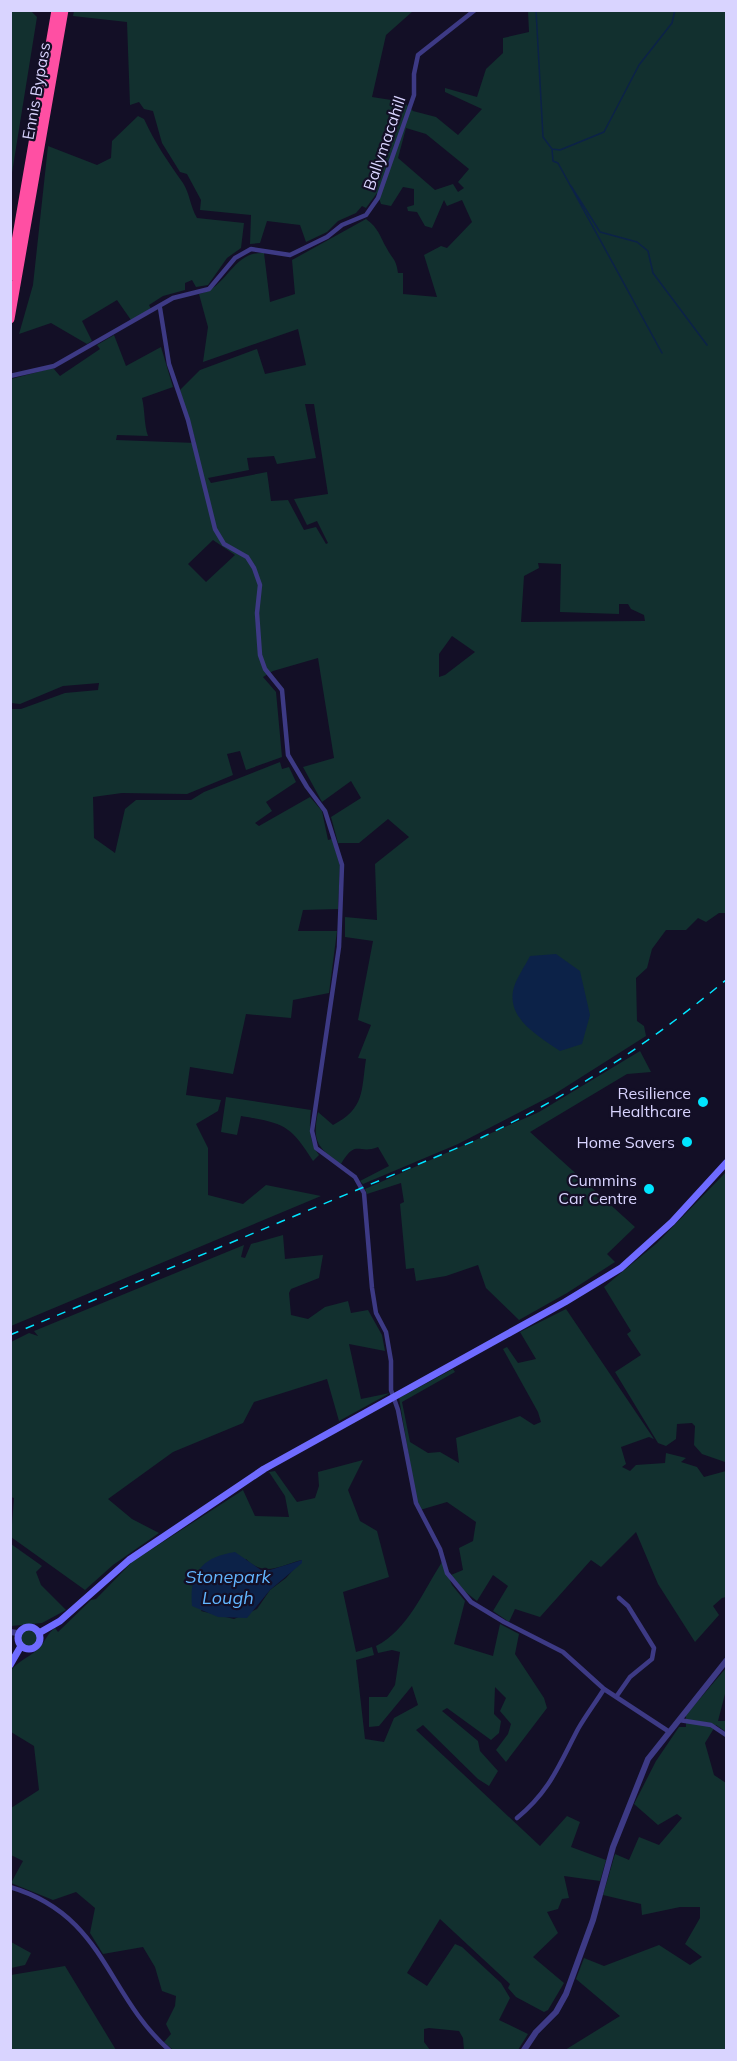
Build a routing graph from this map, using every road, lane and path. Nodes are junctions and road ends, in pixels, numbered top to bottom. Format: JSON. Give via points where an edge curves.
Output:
{"nodes":[{"id":1,"x":56,"y":10,"type":"edge"},
{"id":2,"x":64,"y":10,"type":"edge"},
{"id":3,"x":475,"y":10,"type":"edge"},
{"id":4,"x":10,"y":276,"type":"edge"},
{"id":5,"x":160,"y":308,"type":"junction"},
{"id":6,"x":10,"y":319,"type":"edge"},
{"id":7,"x":10,"y":376,"type":"edge"},
{"id":8,"x":726,"y":1163,"type":"edge"},
{"id":9,"x":393,"y":1397,"type":"junction"},
{"id":10,"x":619,"y":1598,"type":"dead end"},
{"id":11,"x":14,"y":1633,"type":"edge"},
{"id":12,"x":39,"y":1633,"type":"junction"},
{"id":13,"x":21,"y":1646,"type":"junction"},
{"id":14,"x":726,"y":1660,"type":"edge"},
{"id":15,"x":10,"y":1665,"type":"edge"},
{"id":16,"x":604,"y":1689,"type":"junction"},
{"id":17,"x":616,"y":1697,"type":"junction"},
{"id":18,"x":679,"y":1720,"type":"junction"},
{"id":19,"x":668,"y":1731,"type":"junction"},
{"id":20,"x":726,"y":1735,"type":"edge"},
{"id":21,"x":517,"y":1818,"type":"dead end"},
{"id":22,"x":10,"y":1887,"type":"edge"},
{"id":23,"x":169,"y":2050,"type":"edge"},
{"id":24,"x":524,"y":2050,"type":"edge"}],
"edges":[{"from":1,"to":4,"type":"highway","name":"Ennis Bypass"},
{"from":2,"to":6,"type":"highway","name":"Ennis Bypass"},
{"from":3,"to":5,"type":"street","name":"Ballymacahill","via":[[418,55],[414,95],[378,198],[366,215],[290,255],[251,249],[235,258],[209,289],[173,298]]},
{"from":5,"to":7,"type":"street","name":"Ballymacahill","via":[[54,366]]},
{"from":5,"to":9,"type":"street","via":[[169,364],[188,420],[215,529],[224,544],[247,557],[260,585],[260,655],[265,669],[282,690],[288,754],[325,811],[342,865],[338,956],[312,1131],[316,1148],[355,1177],[364,1193],[372,1288],[376,1313],[386,1332]]},
{"from":8,"to":9,"type":"main road","via":[[672,1222],[621,1268]]},
{"from":9,"to":12,"type":"main road","via":[[275,1463],[179,1525],[129,1560],[60,1621]]},
{"from":9,"to":16,"type":"street","via":[[416,1503],[454,1585],[471,1602],[563,1652]]},
{"from":10,"to":17,"type":"street","via":[[654,1648],[652,1659],[630,1677]]},
{"from":11,"to":12,"type":"main road","via":[[28,1627]]},
{"from":11,"to":13,"type":"main road"},
{"from":12,"to":13,"type":"main road","via":[[34,1647]]},
{"from":13,"to":15,"type":"main road"},
{"from":14,"to":18,"type":"street"},
{"from":16,"to":17,"type":"street"},
{"from":16,"to":21,"type":"street","via":[[579,1727],[555,1778]]},
{"from":17,"to":19,"type":"street"},
{"from":18,"to":19,"type":"street"},
{"from":18,"to":20,"type":"street","via":[[711,1725]]},
{"from":19,"to":24,"type":"street","via":[[648,1759],[613,1847],[593,1920],[566,1994]]},
{"from":22,"to":23,"type":"street","via":[[56,1906],[89,1937],[137,2013]]}]}
